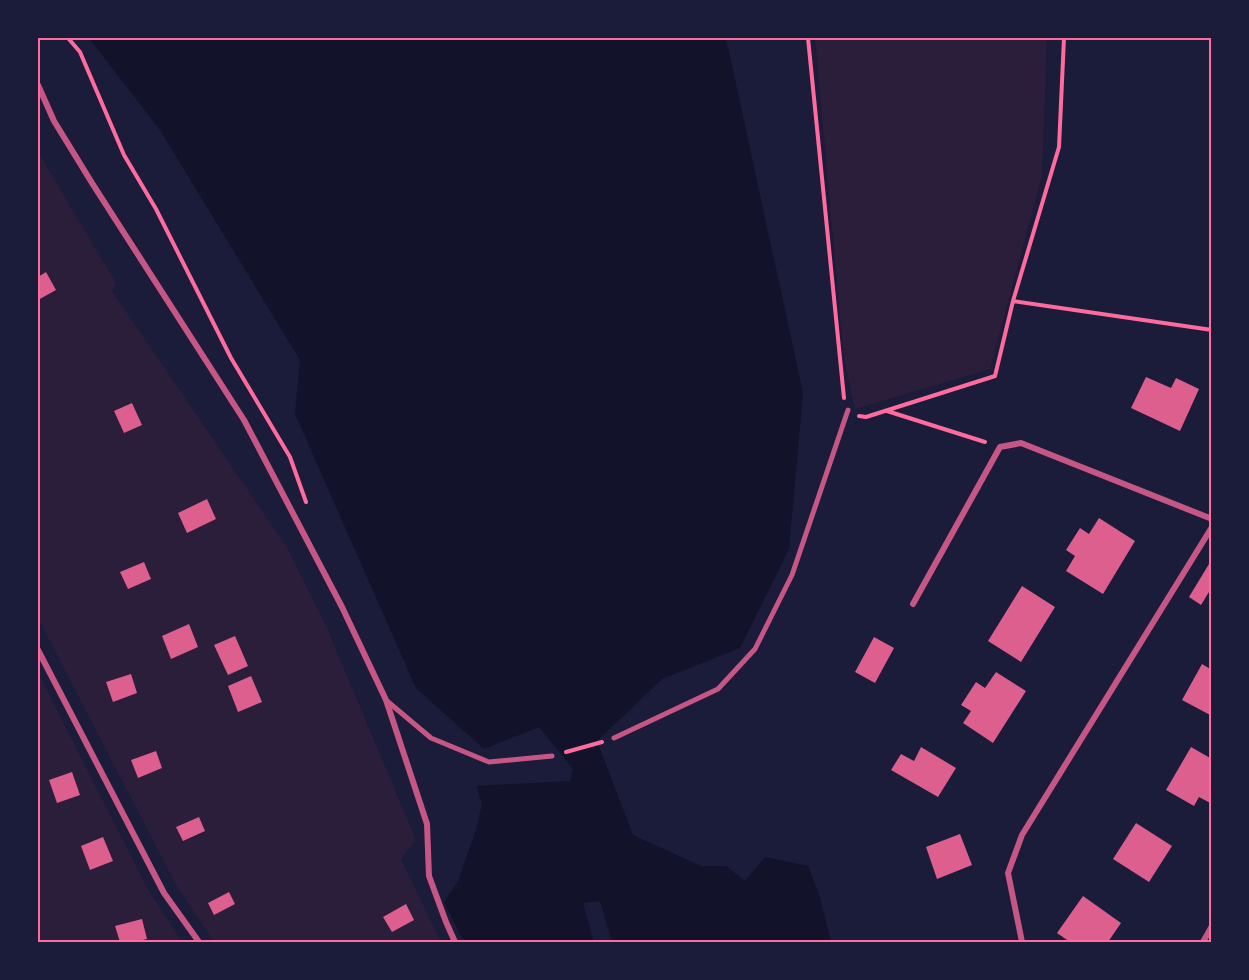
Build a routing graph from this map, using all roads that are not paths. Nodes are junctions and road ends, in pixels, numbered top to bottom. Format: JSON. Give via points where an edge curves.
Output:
{"nodes":[{"id":1,"x":38,"y":86,"type":"edge"},
{"id":2,"x":848,"y":410,"type":"road end"},
{"id":3,"x":1212,"y":519,"type":"edge"},
{"id":4,"x":1212,"y":527,"type":"edge"},
{"id":5,"x":913,"y":604,"type":"dead end"},
{"id":6,"x":38,"y":650,"type":"edge"},
{"id":7,"x":386,"y":700,"type":"junction"},
{"id":8,"x":614,"y":738,"type":"road end"},
{"id":9,"x":552,"y":756,"type":"road end"},
{"id":10,"x":1212,"y":927,"type":"edge"},
{"id":11,"x":199,"y":942,"type":"edge"},
{"id":12,"x":455,"y":942,"type":"edge"},
{"id":13,"x":1022,"y":942,"type":"edge"},
{"id":14,"x":1203,"y":942,"type":"edge"}],
"edges":[{"from":1,"to":7,"type":"street","via":[[54,121],[92,183],[243,420],[342,607]]},
{"from":2,"to":8,"type":"street","via":[[792,575],[755,649],[718,689]]},
{"from":3,"to":5,"type":"street","via":[[1021,443],[1000,447]]},
{"from":4,"to":13,"type":"street","via":[[1022,836],[1008,873]]},
{"from":6,"to":11,"type":"street","via":[[164,892]]},
{"from":7,"to":9,"type":"street","via":[[431,738],[489,762]]},
{"from":7,"to":12,"type":"street","via":[[427,824],[429,876]]},
{"from":10,"to":14,"type":"street"}]}
